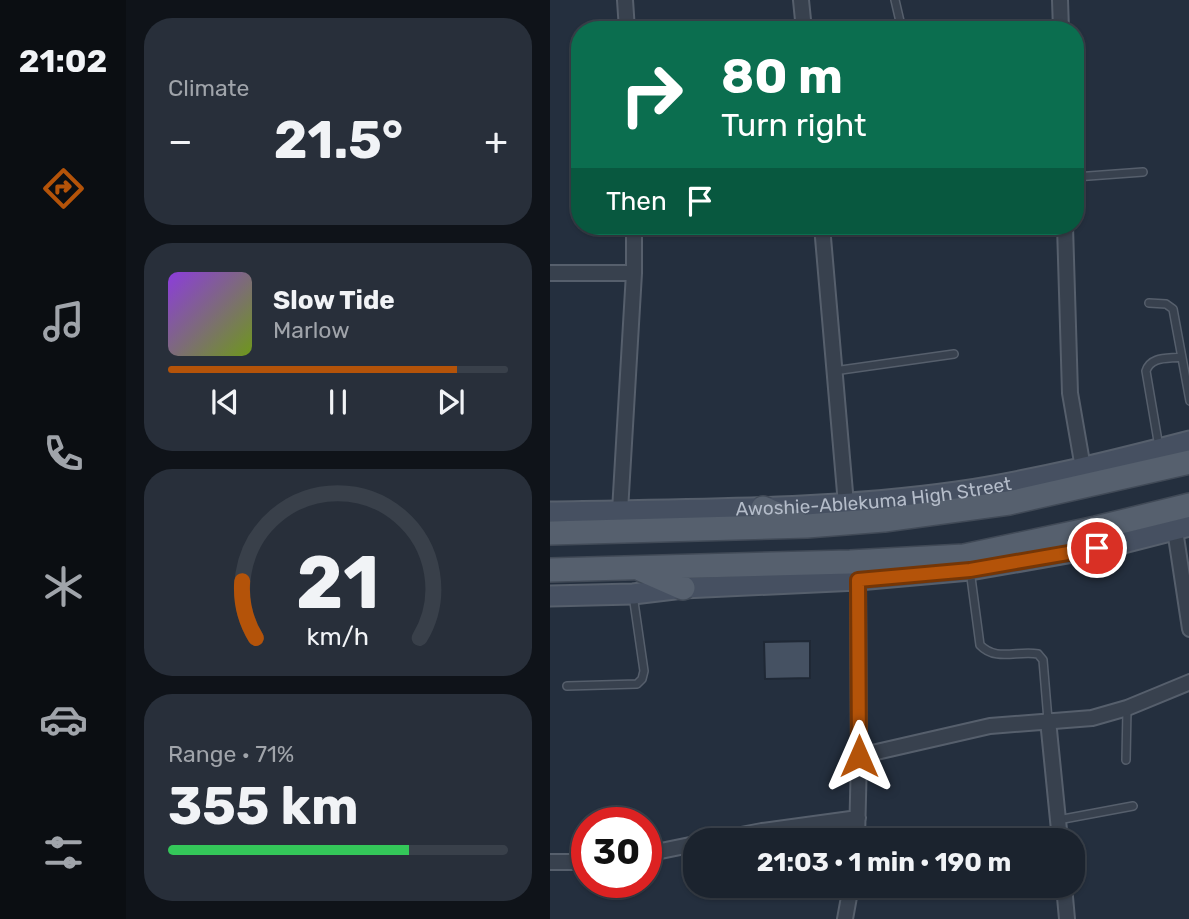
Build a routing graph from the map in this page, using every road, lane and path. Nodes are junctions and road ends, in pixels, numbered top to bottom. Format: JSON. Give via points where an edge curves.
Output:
{"nodes":[{"id":1,"x":625,"y":0,"type":"edge"},
{"id":2,"x":801,"y":0,"type":"edge"},
{"id":3,"x":895,"y":0,"type":"edge"},
{"id":4,"x":1060,"y":0,"type":"edge"},
{"id":5,"x":626,"y":21,"type":"edge"},
{"id":6,"x":803,"y":21,"type":"edge"},
{"id":7,"x":900,"y":21,"type":"edge"},
{"id":8,"x":1061,"y":21,"type":"edge"},
{"id":9,"x":1143,"y":172,"type":"dead end"},
{"id":10,"x":1084,"y":176,"type":"edge"},
{"id":11,"x":634,"y":235,"type":"edge"},
{"id":12,"x":823,"y":235,"type":"edge"},
{"id":13,"x":1065,"y":235,"type":"edge"},
{"id":14,"x":550,"y":273,"type":"edge"},
{"id":15,"x":634,"y":273,"type":"junction"},
{"id":16,"x":1149,"y":303,"type":"dead end"},
{"id":17,"x":954,"y":354,"type":"dead end"},
{"id":18,"x":1181,"y":357,"type":"junction"},
{"id":19,"x":835,"y":371,"type":"junction"},
{"id":20,"x":1189,"y":401,"type":"edge"},
{"id":21,"x":1189,"y":441,"type":"edge"},
{"id":22,"x":1159,"y":449,"type":"junction"},
{"id":23,"x":1189,"y":461,"type":"edge"},
{"id":24,"x":1083,"y":468,"type":"junction"},
{"id":25,"x":846,"y":504,"type":"junction"},
{"id":26,"x":1189,"y":505,"type":"edge"},
{"id":27,"x":763,"y":508,"type":"junction"},
{"id":28,"x":620,"y":511,"type":"junction"},
{"id":29,"x":550,"y":512,"type":"edge"},
{"id":30,"x":807,"y":526,"type":"junction"},
{"id":31,"x":1182,"y":528,"type":"edge"},
{"id":32,"x":550,"y":533,"type":"edge"},
{"id":33,"x":1030,"y":551,"type":"junction"},
{"id":34,"x":635,"y":568,"type":"junction"},
{"id":35,"x":550,"y":570,"type":"edge"},
{"id":36,"x":970,"y":570,"type":"junction"},
{"id":37,"x":858,"y":580,"type":"junction"},
{"id":38,"x":682,"y":589,"type":"junction"},
{"id":39,"x":633,"y":594,"type":"junction"},
{"id":40,"x":550,"y":596,"type":"edge"},
{"id":41,"x":1189,"y":629,"type":"edge"},
{"id":42,"x":1189,"y":684,"type":"edge"},
{"id":43,"x":566,"y":686,"type":"dead end"},
{"id":44,"x":1127,"y":708,"type":"junction"},
{"id":45,"x":1048,"y":720,"type":"junction"},
{"id":46,"x":859,"y":756,"type":"junction"},
{"id":47,"x":1126,"y":760,"type":"dead end"},
{"id":48,"x":1133,"y":806,"type":"dead end"},
{"id":49,"x":858,"y":818,"type":"junction"},
{"id":50,"x":1058,"y":820,"type":"junction"},
{"id":51,"x":784,"y":828,"type":"edge"},
{"id":52,"x":858,"y":828,"type":"edge"},
{"id":53,"x":1059,"y":828,"type":"edge"},
{"id":54,"x":683,"y":846,"type":"edge"},
{"id":55,"x":662,"y":851,"type":"edge"},
{"id":56,"x":571,"y":862,"type":"edge"},
{"id":57,"x":550,"y":863,"type":"edge"},
{"id":58,"x":849,"y":898,"type":"edge"},
{"id":59,"x":1065,"y":898,"type":"edge"},
{"id":60,"x":845,"y":919,"type":"edge"},
{"id":61,"x":1067,"y":919,"type":"edge"}],
"edges":[{"from":1,"to":5,"type":"street"},
{"from":2,"to":6,"type":"street"},
{"from":3,"to":7,"type":"lane"},
{"from":4,"to":8,"type":"street"},
{"from":9,"to":10,"type":"lane"},
{"from":11,"to":15,"type":"street"},
{"from":12,"to":19,"type":"street"},
{"from":13,"to":24,"type":"street","via":[[1070,393]]},
{"from":14,"to":15,"type":"street"},
{"from":15,"to":28,"type":"street"},
{"from":16,"to":18,"type":"lane","via":[[1173,309]]},
{"from":17,"to":19,"type":"lane"},
{"from":18,"to":20,"type":"lane"},
{"from":18,"to":22,"type":"lane","via":[[1154,360],[1146,370]]},
{"from":19,"to":25,"type":"street"},
{"from":21,"to":22,"type":"street","name":"Awoshie-Ablekuma High Street"},
{"from":22,"to":24,"type":"street","name":"Awoshie-Ablekuma High Street"},
{"from":23,"to":30,"type":"main road","name":"Awoshie-Ablekuma High Street","via":[[1009,503]]},
{"from":24,"to":25,"type":"street","name":"Awoshie-Ablekuma High Street","via":[[956,492]]},
{"from":25,"to":27,"type":"street","name":"Awoshie-Ablekuma High Street"},
{"from":26,"to":33,"type":"main road","via":[[1096,528]]},
{"from":27,"to":28,"type":"street","name":"Awoshie-Ablekuma High Street"},
{"from":27,"to":30,"type":"main road"},
{"from":28,"to":29,"type":"street","name":"Awoshie-Ablekuma High Street"},
{"from":30,"to":32,"type":"main road","name":"Awoshie-Ablekuma High Street"},
{"from":31,"to":33,"type":"street","via":[[1119,544]]},
{"from":31,"to":41,"type":"street"},
{"from":33,"to":34,"type":"main road"},
{"from":33,"to":36,"type":"street"},
{"from":34,"to":35,"type":"main road"},
{"from":34,"to":38,"type":"main road"},
{"from":36,"to":37,"type":"street"},
{"from":36,"to":45,"type":"lane","via":[[980,645],[994,655],[1038,654],[1043,660]]},
{"from":37,"to":38,"type":"street"},
{"from":37,"to":46,"type":"street"},
{"from":38,"to":39,"type":"street"},
{"from":39,"to":40,"type":"street"},
{"from":39,"to":43,"type":"lane","via":[[642,679],[637,684]]},
{"from":42,"to":44,"type":"street"},
{"from":44,"to":45,"type":"street","via":[[1092,718]]},
{"from":44,"to":47,"type":"lane"},
{"from":45,"to":46,"type":"street","via":[[990,726]]},
{"from":45,"to":50,"type":"street"},
{"from":46,"to":49,"type":"street"},
{"from":48,"to":50,"type":"lane"},
{"from":49,"to":51,"type":"street"},
{"from":49,"to":52,"type":"street"},
{"from":50,"to":53,"type":"street"},
{"from":54,"to":55,"type":"street"},
{"from":56,"to":57,"type":"street"},
{"from":58,"to":60,"type":"street"},
{"from":59,"to":61,"type":"street"}]}
